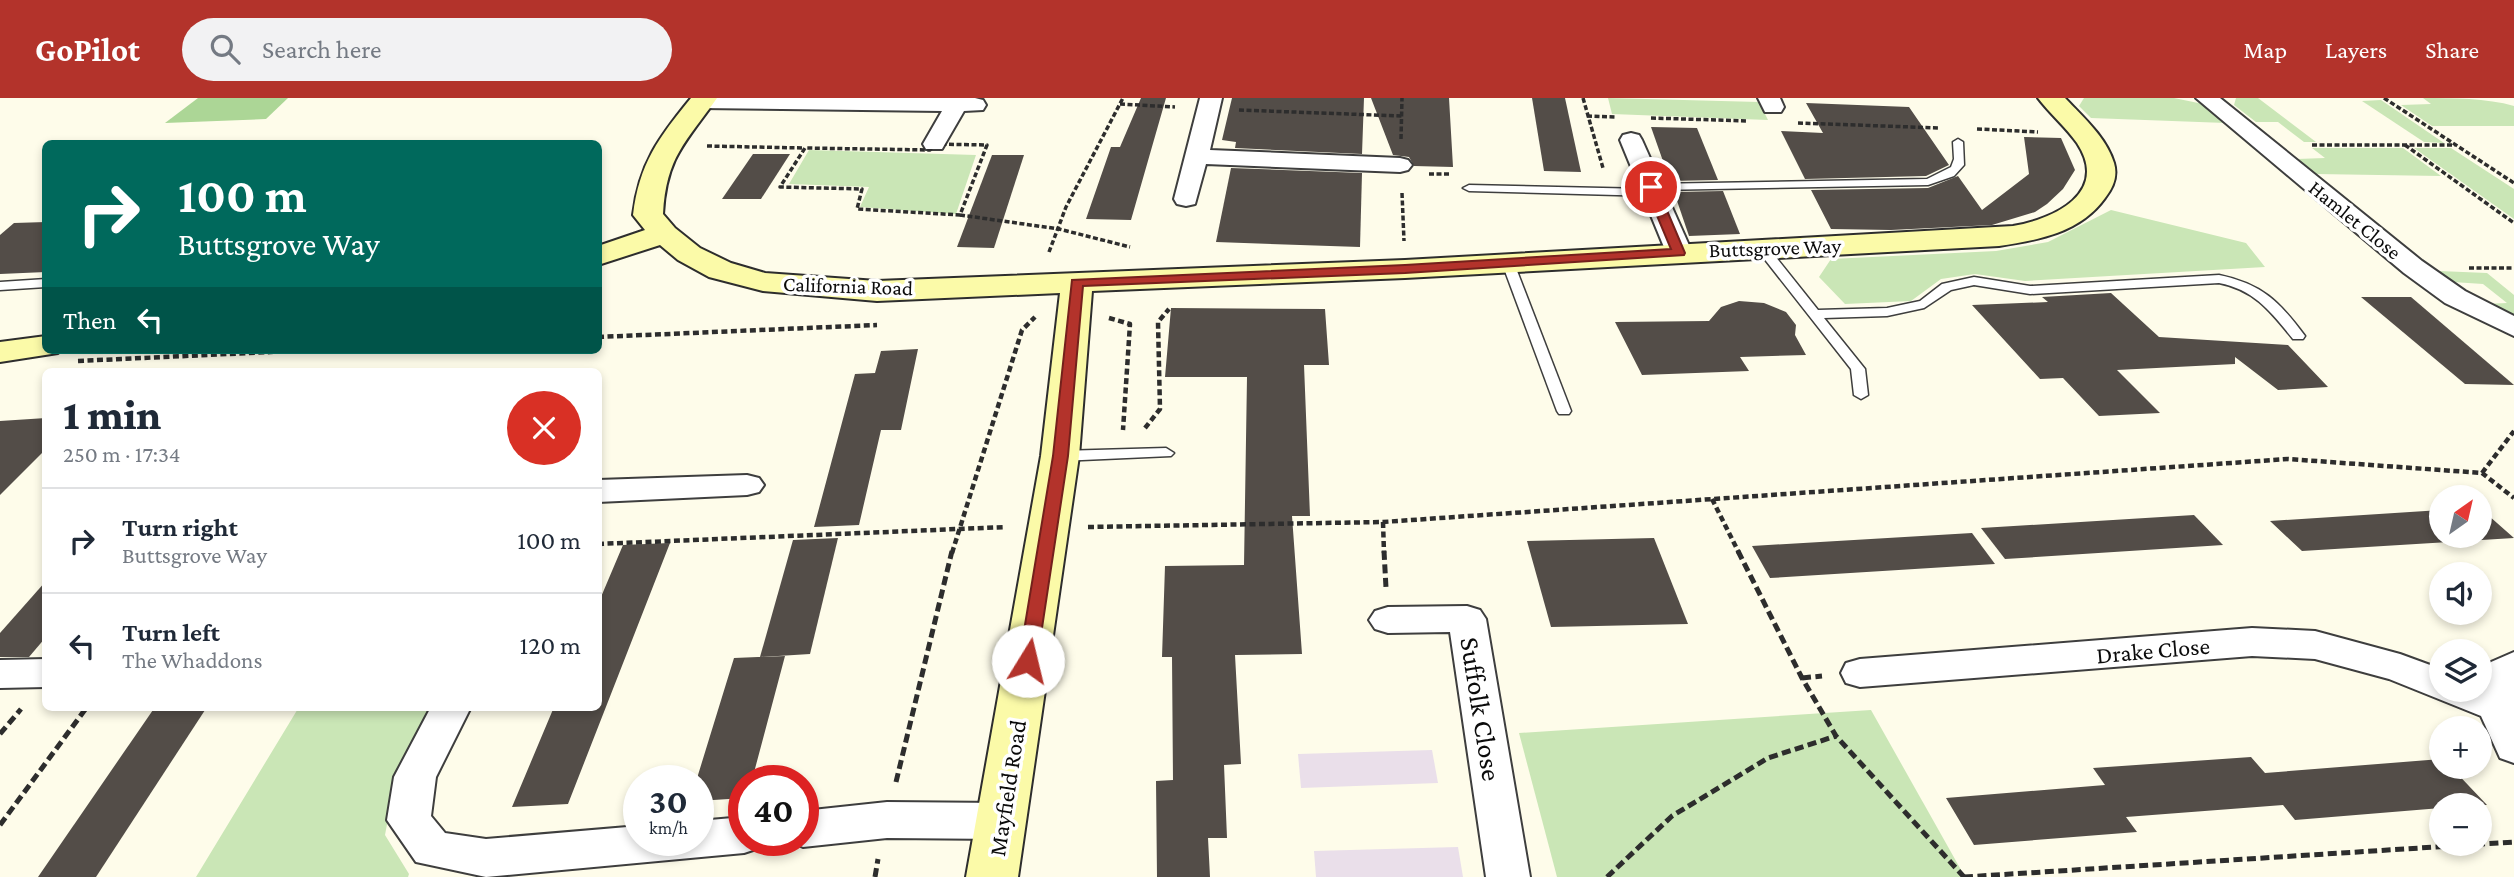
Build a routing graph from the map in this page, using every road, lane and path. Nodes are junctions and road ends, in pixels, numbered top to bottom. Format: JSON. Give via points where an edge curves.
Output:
{"nodes":[{"id":1,"x":1123,"y":98,"type":"edge"},
{"id":2,"x":1583,"y":98,"type":"edge"},
{"id":3,"x":2051,"y":98,"type":"edge"},
{"id":4,"x":2207,"y":98,"type":"edge"},
{"id":5,"x":2384,"y":98,"type":"edge"},
{"id":6,"x":703,"y":99,"type":"edge"},
{"id":7,"x":1209,"y":103,"type":"edge"},
{"id":8,"x":1120,"y":104,"type":"junction"},
{"id":9,"x":1402,"y":116,"type":"dead end"},
{"id":10,"x":1587,"y":116,"type":"junction"},
{"id":11,"x":1615,"y":117,"type":"dead end"},
{"id":12,"x":1643,"y":118,"type":"dead end"},
{"id":13,"x":1755,"y":121,"type":"dead end"},
{"id":14,"x":1797,"y":123,"type":"dead end"},
{"id":15,"x":1950,"y":128,"type":"dead end"},
{"id":16,"x":1975,"y":129,"type":"dead end"},
{"id":17,"x":2084,"y":134,"type":"junction"},
{"id":18,"x":1631,"y":141,"type":"dead end"},
{"id":19,"x":1958,"y":142,"type":"dead end"},
{"id":20,"x":934,"y":144,"type":"junction"},
{"id":21,"x":666,"y":145,"type":"junction"},
{"id":22,"x":2264,"y":145,"type":"junction"},
{"id":23,"x":2404,"y":145,"type":"junction"},
{"id":24,"x":2455,"y":145,"type":"junction"},
{"id":25,"x":805,"y":148,"type":"junction"},
{"id":26,"x":1198,"y":158,"type":"junction"},
{"id":27,"x":1400,"y":165,"type":"dead end"},
{"id":28,"x":2514,"y":183,"type":"edge"},
{"id":29,"x":1469,"y":188,"type":"dead end"},
{"id":30,"x":1652,"y":190,"type":"junction"},
{"id":31,"x":1610,"y":192,"type":"junction"},
{"id":32,"x":1186,"y":199,"type":"dead end"},
{"id":33,"x":960,"y":215,"type":"junction"},
{"id":34,"x":2514,"y":223,"type":"edge"},
{"id":35,"x":1059,"y":229,"type":"junction"},
{"id":36,"x":664,"y":234,"type":"junction"},
{"id":37,"x":1136,"y":248,"type":"dead end"},
{"id":38,"x":1763,"y":249,"type":"junction"},
{"id":39,"x":1679,"y":253,"type":"junction"},
{"id":40,"x":1049,"y":254,"type":"dead end"},
{"id":41,"x":602,"y":255,"type":"edge"},
{"id":42,"x":1508,"y":263,"type":"junction"},
{"id":43,"x":1223,"y":276,"type":"junction"},
{"id":44,"x":42,"y":284,"type":"edge"},
{"id":45,"x":0,"y":286,"type":"edge"},
{"id":46,"x":1087,"y":299,"type":"junction"},
{"id":47,"x":1027,"y":314,"type":"dead end"},
{"id":48,"x":1816,"y":314,"type":"junction"},
{"id":49,"x":877,"y":325,"type":"dead end"},
{"id":50,"x":2514,"y":327,"type":"edge"},
{"id":51,"x":2298,"y":336,"type":"dead end"},
{"id":52,"x":602,"y":337,"type":"edge"},
{"id":53,"x":0,"y":352,"type":"edge"},
{"id":54,"x":42,"y":353,"type":"edge"},
{"id":55,"x":1861,"y":395,"type":"dead end"},
{"id":56,"x":1564,"y":411,"type":"dead end"},
{"id":57,"x":2514,"y":431,"type":"edge"},
{"id":58,"x":1166,"y":453,"type":"dead end"},
{"id":59,"x":1123,"y":454,"type":"junction"},
{"id":60,"x":1060,"y":456,"type":"junction"},
{"id":61,"x":2482,"y":473,"type":"junction"},
{"id":62,"x":747,"y":485,"type":"dead end"},
{"id":63,"x":602,"y":491,"type":"edge"},
{"id":64,"x":2514,"y":498,"type":"edge"},
{"id":65,"x":1712,"y":499,"type":"junction"},
{"id":66,"x":1383,"y":522,"type":"junction"},
{"id":67,"x":958,"y":527,"type":"junction"},
{"id":68,"x":1049,"y":527,"type":"junction"},
{"id":69,"x":602,"y":544,"type":"edge"},
{"id":70,"x":1388,"y":621,"type":"joint"},
{"id":71,"x":2514,"y":666,"type":"edge"},
{"id":72,"x":42,"y":673,"type":"edge"},
{"id":73,"x":1860,"y":673,"type":"dead end"},
{"id":74,"x":0,"y":674,"type":"edge"},
{"id":75,"x":2429,"y":680,"type":"edge"},
{"id":76,"x":2486,"y":702,"type":"edge"},
{"id":77,"x":2497,"y":706,"type":"junction"},
{"id":78,"x":84,"y":711,"type":"edge"},
{"id":79,"x":450,"y":711,"type":"edge"},
{"id":80,"x":1836,"y":736,"type":"junction"},
{"id":81,"x":2514,"y":747,"type":"edge"},
{"id":82,"x":887,"y":820,"type":"junction"},
{"id":83,"x":1002,"y":821,"type":"junction"},
{"id":84,"x":0,"y":825,"type":"edge"},
{"id":85,"x":819,"y":827,"type":"edge"},
{"id":86,"x":728,"y":837,"type":"edge"},
{"id":87,"x":2514,"y":842,"type":"edge"},
{"id":88,"x":512,"y":867,"type":"edge"},
{"id":89,"x":875,"y":877,"type":"edge"},
{"id":90,"x":992,"y":877,"type":"edge"},
{"id":91,"x":1508,"y":877,"type":"edge"},
{"id":92,"x":1607,"y":877,"type":"edge"},
{"id":93,"x":1964,"y":877,"type":"edge"}],
"edges":[{"from":1,"to":8,"type":"path"},
{"from":2,"to":10,"type":"path"},
{"from":3,"to":17,"type":"street","name":"Buttsgrove Way"},
{"from":4,"to":22,"type":"street","name":"Hamlet Close"},
{"from":5,"to":24,"type":"path"},
{"from":6,"to":20,"type":"street","via":[[966,105]]},
{"from":6,"to":21,"type":"street","name":"California Road"},
{"from":7,"to":8,"type":"path"},
{"from":7,"to":9,"type":"path"},
{"from":7,"to":26,"type":"street"},
{"from":8,"to":35,"type":"path"},
{"from":10,"to":11,"type":"path"},
{"from":10,"to":31,"type":"path"},
{"from":12,"to":13,"type":"path"},
{"from":14,"to":15,"type":"path"},
{"from":16,"to":17,"type":"path"},
{"from":17,"to":38,"type":"street","name":"Buttsgrove Way","via":[[2101,165],[2101,183],[2076,212],[2053,225],[1966,240]]},
{"from":18,"to":30,"type":"street"},
{"from":19,"to":30,"type":"lane","via":[[1962,157],[1958,167],[1928,182]]},
{"from":20,"to":25,"type":"path","via":[[930,150]]},
{"from":20,"to":33,"type":"path","via":[[988,145]]},
{"from":21,"to":25,"type":"path"},
{"from":21,"to":36,"type":"street","name":"California Road","via":[[648,202],[648,215]]},
{"from":22,"to":23,"type":"path"},
{"from":22,"to":50,"type":"street","name":"Hamlet Close","via":[[2413,267],[2455,297]]},
{"from":23,"to":24,"type":"path"},
{"from":23,"to":34,"type":"path"},
{"from":24,"to":28,"type":"path"},
{"from":25,"to":33,"type":"path","via":[[780,187],[862,189],[857,209]]},
{"from":26,"to":27,"type":"street"},
{"from":26,"to":32,"type":"street"},
{"from":29,"to":31,"type":"lane"},
{"from":30,"to":31,"type":"lane"},
{"from":30,"to":39,"type":"street"},
{"from":33,"to":35,"type":"path"},
{"from":35,"to":37,"type":"path"},
{"from":35,"to":40,"type":"path"},
{"from":36,"to":41,"type":"street"},
{"from":36,"to":46,"type":"street","name":"California Road","via":[[720,270],[763,282]]},
{"from":38,"to":39,"type":"street","name":"Buttsgrove Way"},
{"from":38,"to":48,"type":"lane"},
{"from":39,"to":42,"type":"street","name":"Buttsgrove Way"},
{"from":42,"to":43,"type":"street","name":"Buttsgrove Way"},
{"from":42,"to":56,"type":"lane"},
{"from":43,"to":46,"type":"street","name":"Buttsgrove Way"},
{"from":43,"to":59,"type":"path","via":[[1171,306],[1158,322],[1160,409]]},
{"from":44,"to":45,"type":"lane"},
{"from":46,"to":59,"type":"path","via":[[1130,324]]},
{"from":46,"to":60,"type":"street","name":"Mayfield Road"},
{"from":47,"to":67,"type":"path","via":[[1036,317],[1022,330]]},
{"from":48,"to":51,"type":"lane","via":[[1887,312],[1924,304],[1947,287],[1974,281],[2031,290],[2219,279],[2244,283],[2261,292]]},
{"from":48,"to":55,"type":"lane","via":[[1858,369]]},
{"from":49,"to":52,"type":"path"},
{"from":53,"to":54,"type":"street"},
{"from":57,"to":61,"type":"path"},
{"from":58,"to":59,"type":"lane"},
{"from":59,"to":60,"type":"lane"},
{"from":60,"to":68,"type":"street","name":"Mayfield Road"},
{"from":61,"to":64,"type":"path"},
{"from":61,"to":65,"type":"path","via":[[2288,459]]},
{"from":62,"to":63,"type":"street"},
{"from":65,"to":66,"type":"path"},
{"from":65,"to":80,"type":"path"},
{"from":66,"to":68,"type":"path"},
{"from":66,"to":70,"type":"path"},
{"from":67,"to":68,"type":"path"},
{"from":67,"to":69,"type":"path"},
{"from":67,"to":82,"type":"path"},
{"from":68,"to":83,"type":"street","name":"Mayfield Road"},
{"from":70,"to":91,"type":"street","name":"Suffolk Close","via":[[1467,619]]},
{"from":71,"to":77,"type":"street","via":[[2505,672]]},
{"from":72,"to":74,"type":"street"},
{"from":73,"to":75,"type":"street","name":"Drake Close","via":[[2252,642],[2315,645]]},
{"from":76,"to":77,"type":"street"},
{"from":77,"to":81,"type":"street"},
{"from":78,"to":84,"type":"path"},
{"from":79,"to":88,"type":"street","via":[[415,777],[409,820],[432,849]]},
{"from":80,"to":92,"type":"path","via":[[1768,758],[1672,816]]},
{"from":80,"to":93,"type":"path"},
{"from":82,"to":83,"type":"street"},
{"from":82,"to":85,"type":"street"},
{"from":82,"to":89,"type":"path"},
{"from":83,"to":90,"type":"street","name":"Mayfield Road"},
{"from":86,"to":88,"type":"street"},
{"from":87,"to":93,"type":"path"}]}
